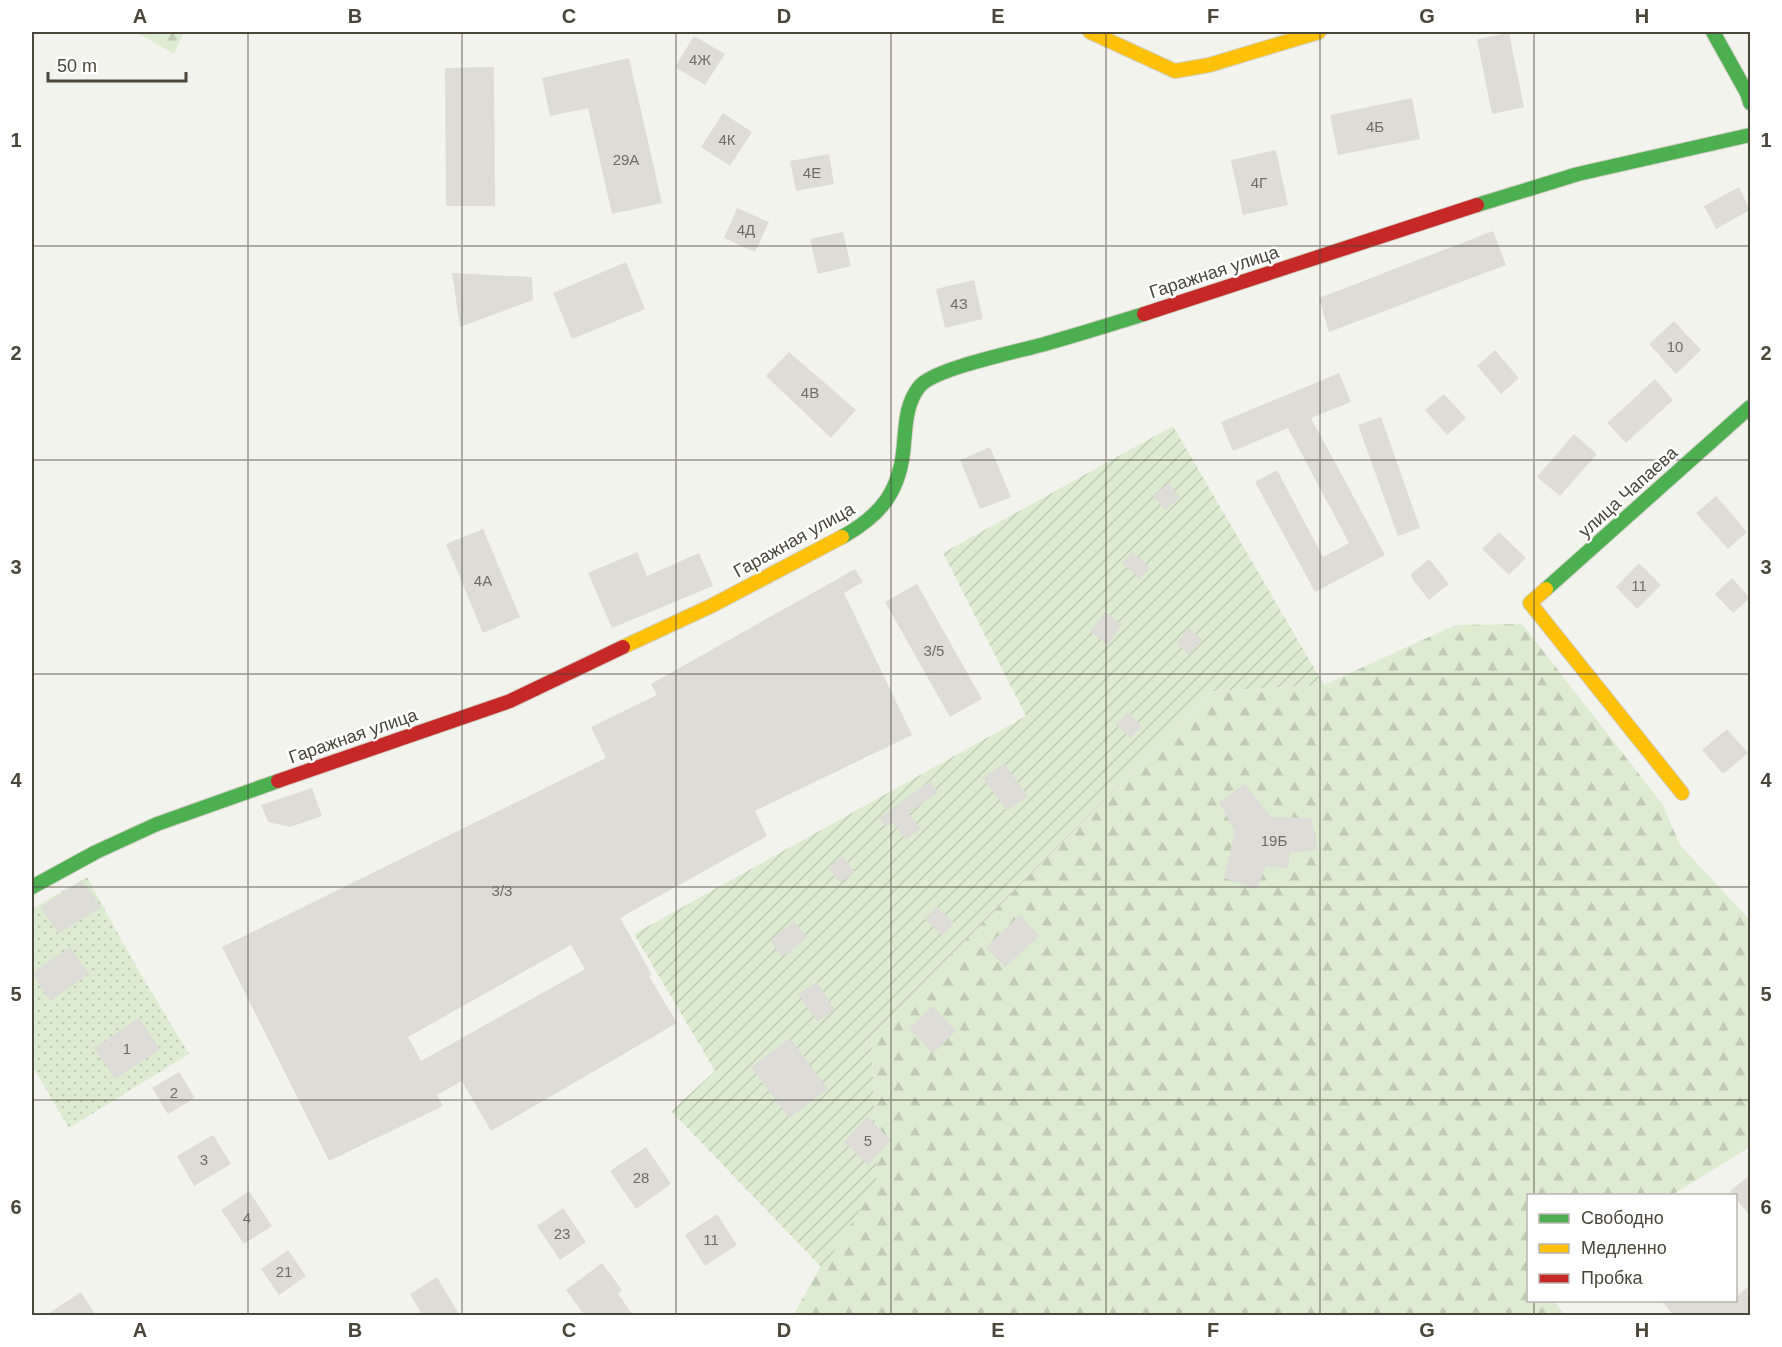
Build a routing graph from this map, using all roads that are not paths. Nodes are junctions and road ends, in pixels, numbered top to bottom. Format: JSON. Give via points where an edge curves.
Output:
{"nodes":[{"id":1,"x":1090,"y":32,"type":"edge"},
{"id":2,"x":1319,"y":32,"type":"edge"},
{"id":3,"x":1713,"y":32,"type":"edge"},
{"id":4,"x":1750,"y":103,"type":"edge"},
{"id":5,"x":1750,"y":135,"type":"edge"},
{"id":6,"x":1750,"y":407,"type":"edge"},
{"id":7,"x":1682,"y":793,"type":"dead end"},
{"id":8,"x":32,"y":887,"type":"edge"}],
"edges":[{"from":1,"to":2,"type":"street","via":[[1175,71],[1209,65]]},
{"from":3,"to":4,"type":"street"},
{"from":5,"to":8,"type":"street","name":"Гаражная улица","via":[[1578,174],[1154,311],[940,374],[920,385],[907,410],[904,450],[888,500],[856,529],[711,606],[510,700],[157,824]]},
{"from":6,"to":7,"type":"street","name":"улица Чапаева","via":[[1530,603]]}]}
